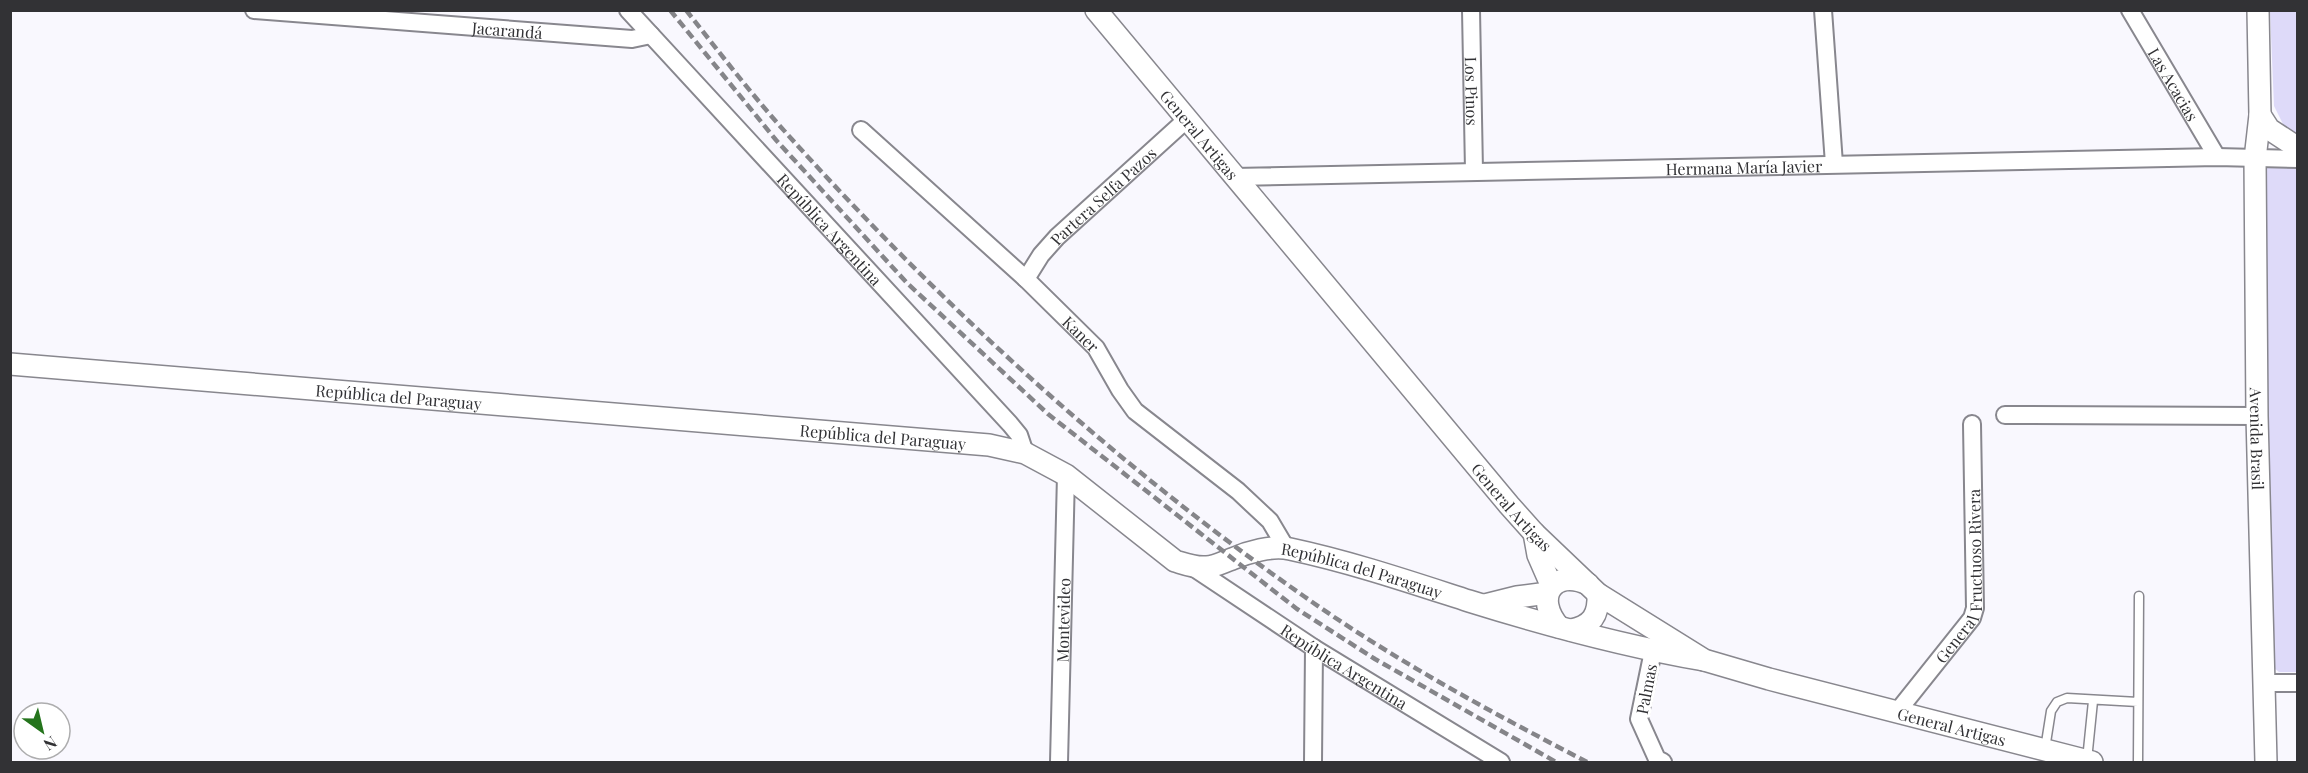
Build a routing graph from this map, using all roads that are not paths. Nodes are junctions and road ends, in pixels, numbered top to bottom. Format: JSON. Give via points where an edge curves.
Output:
{"nodes":[{"id":1,"x":254,"y":10,"type":"edge"},
{"id":2,"x":628,"y":10,"type":"edge"},
{"id":3,"x":1096,"y":10,"type":"edge"},
{"id":4,"x":1471,"y":10,"type":"edge"},
{"id":5,"x":1823,"y":10,"type":"edge"},
{"id":6,"x":2130,"y":10,"type":"edge"},
{"id":7,"x":2258,"y":10,"type":"edge"},
{"id":8,"x":651,"y":35,"type":"junction"},
{"id":9,"x":2260,"y":115,"type":"junction"},
{"id":10,"x":1186,"y":120,"type":"junction"},
{"id":11,"x":861,"y":130,"type":"dead end"},
{"id":12,"x":2298,"y":148,"type":"edge"},
{"id":13,"x":2217,"y":157,"type":"junction"},
{"id":14,"x":2255,"y":159,"type":"junction"},
{"id":15,"x":2298,"y":159,"type":"edge"},
{"id":16,"x":1834,"y":164,"type":"junction"},
{"id":17,"x":1474,"y":171,"type":"junction"},
{"id":18,"x":1234,"y":177,"type":"junction"},
{"id":19,"x":1026,"y":279,"type":"junction"},
{"id":20,"x":10,"y":364,"type":"edge"},
{"id":21,"x":2005,"y":415,"type":"dead end"},
{"id":22,"x":2257,"y":416,"type":"junction"},
{"id":23,"x":1972,"y":424,"type":"dead end"},
{"id":24,"x":1024,"y":453,"type":"junction"},
{"id":25,"x":1066,"y":475,"type":"junction"},
{"id":26,"x":1534,"y":533,"type":"junction"},
{"id":27,"x":1286,"y":548,"type":"junction"},
{"id":28,"x":1538,"y":555,"type":"junction"},
{"id":29,"x":1191,"y":566,"type":"junction"},
{"id":30,"x":1593,"y":589,"type":"junction"},
{"id":31,"x":1550,"y":590,"type":"junction"},
{"id":32,"x":2139,"y":596,"type":"dead end"},
{"id":33,"x":1517,"y":597,"type":"junction"},
{"id":34,"x":1485,"y":606,"type":"junction"},
{"id":35,"x":1565,"y":629,"type":"junction"},
{"id":36,"x":1314,"y":648,"type":"junction"},
{"id":37,"x":1653,"y":651,"type":"junction"},
{"id":38,"x":1704,"y":660,"type":"junction"},
{"id":39,"x":2298,"y":682,"type":"edge"},
{"id":40,"x":2264,"y":683,"type":"junction"},
{"id":41,"x":2093,"y":700,"type":"junction"},
{"id":42,"x":2138,"y":702,"type":"junction"},
{"id":43,"x":1897,"y":712,"type":"junction"},
{"id":44,"x":2044,"y":750,"type":"junction"},
{"id":45,"x":1494,"y":760,"type":"edge"},
{"id":46,"x":1660,"y":761,"type":"edge"},
{"id":47,"x":1059,"y":762,"type":"edge"},
{"id":48,"x":1313,"y":762,"type":"edge"},
{"id":49,"x":2089,"y":762,"type":"edge"},
{"id":50,"x":2138,"y":762,"type":"edge"},
{"id":51,"x":2266,"y":762,"type":"edge"}],
"edges":[{"from":1,"to":8,"type":"street","name":"Jacarandá","via":[[632,39]]},
{"from":2,"to":8,"type":"street","name":"República Argentina"},
{"from":3,"to":10,"type":"street","name":"General Artigas"},
{"from":4,"to":17,"type":"street","name":"Los Pinos"},
{"from":5,"to":16,"type":"street"},
{"from":6,"to":13,"type":"street","name":"Las Acacias"},
{"from":7,"to":9,"type":"street","name":"Avenida Brasil"},
{"from":8,"to":24,"type":"street","name":"República Argentina","via":[[1010,424],[1019,435]]},
{"from":9,"to":12,"type":"street","via":[[2269,129]]},
{"from":9,"to":14,"type":"street","name":"Avenida Brasil"},
{"from":10,"to":18,"type":"street","name":"General Artigas"},
{"from":10,"to":19,"type":"street","name":"Partera Selfa Pazos","via":[[1057,237]]},
{"from":11,"to":19,"type":"street","name":"Kaner"},
{"from":13,"to":14,"type":"street","name":"Hermana María Javier"},
{"from":13,"to":16,"type":"street","name":"Hermana María Javier"},
{"from":14,"to":15,"type":"street","name":"Hermana María Javier"},
{"from":14,"to":22,"type":"street","name":"Avenida Brasil"},
{"from":16,"to":17,"type":"street","name":"Hermana María Javier"},
{"from":17,"to":18,"type":"street","name":"Hermana María Javier"},
{"from":18,"to":26,"type":"street","name":"General Artigas"},
{"from":19,"to":27,"type":"street","name":"Kaner","via":[[1096,348],[1136,411],[1238,491],[1269,521]]},
{"from":20,"to":24,"type":"street","name":"República del Paraguay","via":[[965,442]]},
{"from":21,"to":22,"type":"street"},
{"from":22,"to":40,"type":"street","name":"Avenida Brasil"},
{"from":23,"to":43,"type":"street","name":"General Fructuoso Rivera","via":[[1975,608],[1972,618]]},
{"from":24,"to":25,"type":"street","name":"República del Paraguay"},
{"from":25,"to":29,"type":"street","name":"República del Paraguay","via":[[1175,561]]},
{"from":25,"to":47,"type":"street","name":"Montevideo"},
{"from":26,"to":28,"type":"street"},
{"from":26,"to":30,"type":"street","name":"General Artigas"},
{"from":27,"to":29,"type":"street","name":"República del Paraguay","via":[[1268,549],[1208,568]]},
{"from":27,"to":34,"type":"street","name":"República del Paraguay","via":[[1362,566]]},
{"from":28,"to":31,"type":"street"},
{"from":28,"to":33,"type":"street"},
{"from":29,"to":36,"type":"street","name":"República Argentina"},
{"from":30,"to":31,"type":"street","via":[[1577,579],[1563,580]]},
{"from":30,"to":35,"type":"street","via":[[1598,606],[1594,619],[1584,627]]},
{"from":30,"to":38,"type":"street","name":"General Artigas"},
{"from":31,"to":33,"type":"street"},
{"from":31,"to":35,"type":"street","via":[[1546,607]]},
{"from":32,"to":42,"type":"lane"},
{"from":33,"to":34,"type":"street"},
{"from":34,"to":35,"type":"street","name":"República del Paraguay"},
{"from":35,"to":37,"type":"street","name":"República del Paraguay"},
{"from":36,"to":45,"type":"street","name":"República Argentina"},
{"from":36,"to":48,"type":"street"},
{"from":37,"to":38,"type":"street","name":"República del Paraguay"},
{"from":37,"to":46,"type":"street","name":"Palmas","via":[[1638,719]]},
{"from":38,"to":43,"type":"street","name":"General Artigas"},
{"from":39,"to":40,"type":"street"},
{"from":40,"to":51,"type":"street","name":"Avenida Brasil"},
{"from":41,"to":42,"type":"lane"},
{"from":41,"to":44,"type":"lane","via":[[2067,698],[2056,702]]},
{"from":41,"to":49,"type":"lane"},
{"from":42,"to":50,"type":"lane"},
{"from":43,"to":44,"type":"street","name":"General Artigas"},
{"from":44,"to":49,"type":"street","name":"General Artigas"}]}
